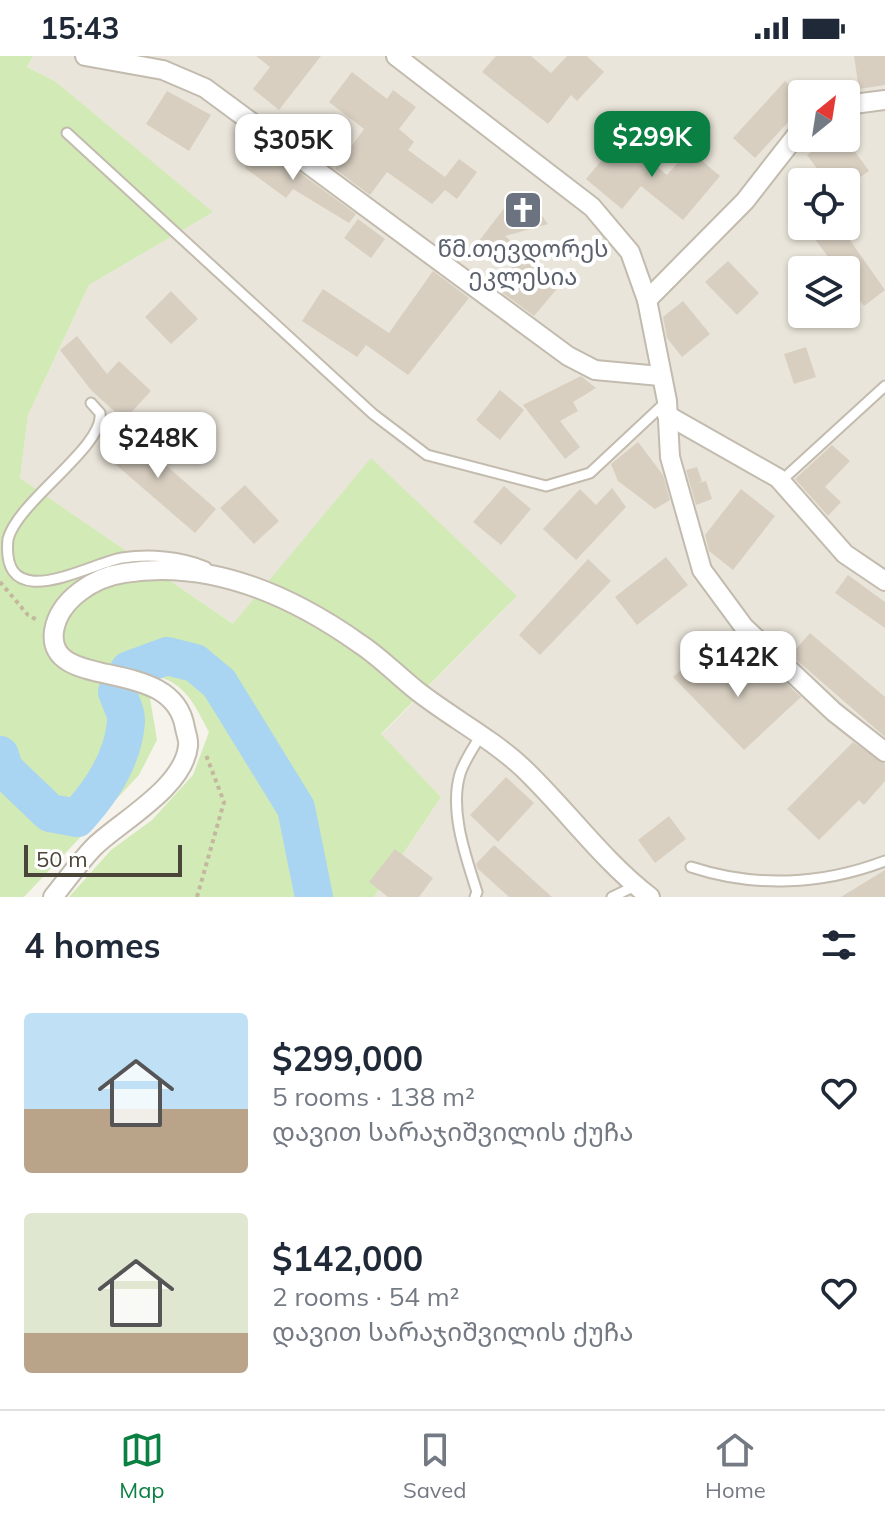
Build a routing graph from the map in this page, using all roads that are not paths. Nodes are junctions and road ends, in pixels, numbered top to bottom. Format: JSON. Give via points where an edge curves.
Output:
{"nodes":[{"id":1,"x":85,"y":56,"type":"edge"},
{"id":2,"x":396,"y":56,"type":"edge"},
{"id":3,"x":885,"y":100,"type":"edge"},
{"id":4,"x":860,"y":103,"type":"edge"},
{"id":5,"x":67,"y":133,"type":"dead end"},
{"id":6,"x":788,"y":146,"type":"edge"},
{"id":7,"x":647,"y":300,"type":"junction"},
{"id":8,"x":660,"y":376,"type":"junction"},
{"id":9,"x":885,"y":386,"type":"edge"},
{"id":10,"x":91,"y":403,"type":"dead end"},
{"id":11,"x":667,"y":408,"type":"junction"},
{"id":12,"x":781,"y":481,"type":"junction"},
{"id":13,"x":220,"y":574,"type":"junction"},
{"id":14,"x":885,"y":581,"type":"edge"},
{"id":15,"x":481,"y":735,"type":"junction"},
{"id":16,"x":885,"y":752,"type":"edge"},
{"id":17,"x":885,"y":861,"type":"edge"},
{"id":18,"x":691,"y":867,"type":"dead end"},
{"id":19,"x":643,"y":891,"type":"edge"},
{"id":20,"x":53,"y":897,"type":"edge"},
{"id":21,"x":475,"y":897,"type":"edge"},
{"id":22,"x":612,"y":897,"type":"edge"}],
"edges":[{"from":1,"to":8,"type":"street","via":[[163,70],[205,88],[568,356],[595,370]]},
{"from":2,"to":7,"type":"street","via":[[592,207],[630,252]]},
{"from":3,"to":4,"type":"street"},
{"from":5,"to":11,"type":"lane","via":[[373,414],[427,455],[546,486],[590,473]]},
{"from":6,"to":7,"type":"street","via":[[745,201]]},
{"from":7,"to":8,"type":"street"},
{"from":8,"to":11,"type":"street"},
{"from":9,"to":12,"type":"lane"},
{"from":10,"to":13,"type":"lane","via":[[100,413],[97,429],[23,511],[9,534],[4,557],[9,570],[22,581],[41,583],[104,562],[145,556],[201,565]]},
{"from":11,"to":12,"type":"street"},
{"from":11,"to":16,"type":"street","via":[[670,457],[702,570],[744,627]]},
{"from":12,"to":14,"type":"street","via":[[845,554]]},
{"from":13,"to":15,"type":"street","via":[[292,601],[361,644]]},
{"from":13,"to":20,"type":"street","via":[[165,570],[109,575],[83,588],[54,628],[60,655],[78,667],[151,685],[170,695],[182,712],[188,747],[174,776],[136,816],[96,846]]},
{"from":15,"to":19,"type":"street","via":[[522,768]]},
{"from":15,"to":21,"type":"lane","via":[[460,774],[457,808]]},
{"from":17,"to":18,"type":"lane","via":[[854,873],[767,884],[729,880]]},
{"from":19,"to":22,"type":"lane"}]}
